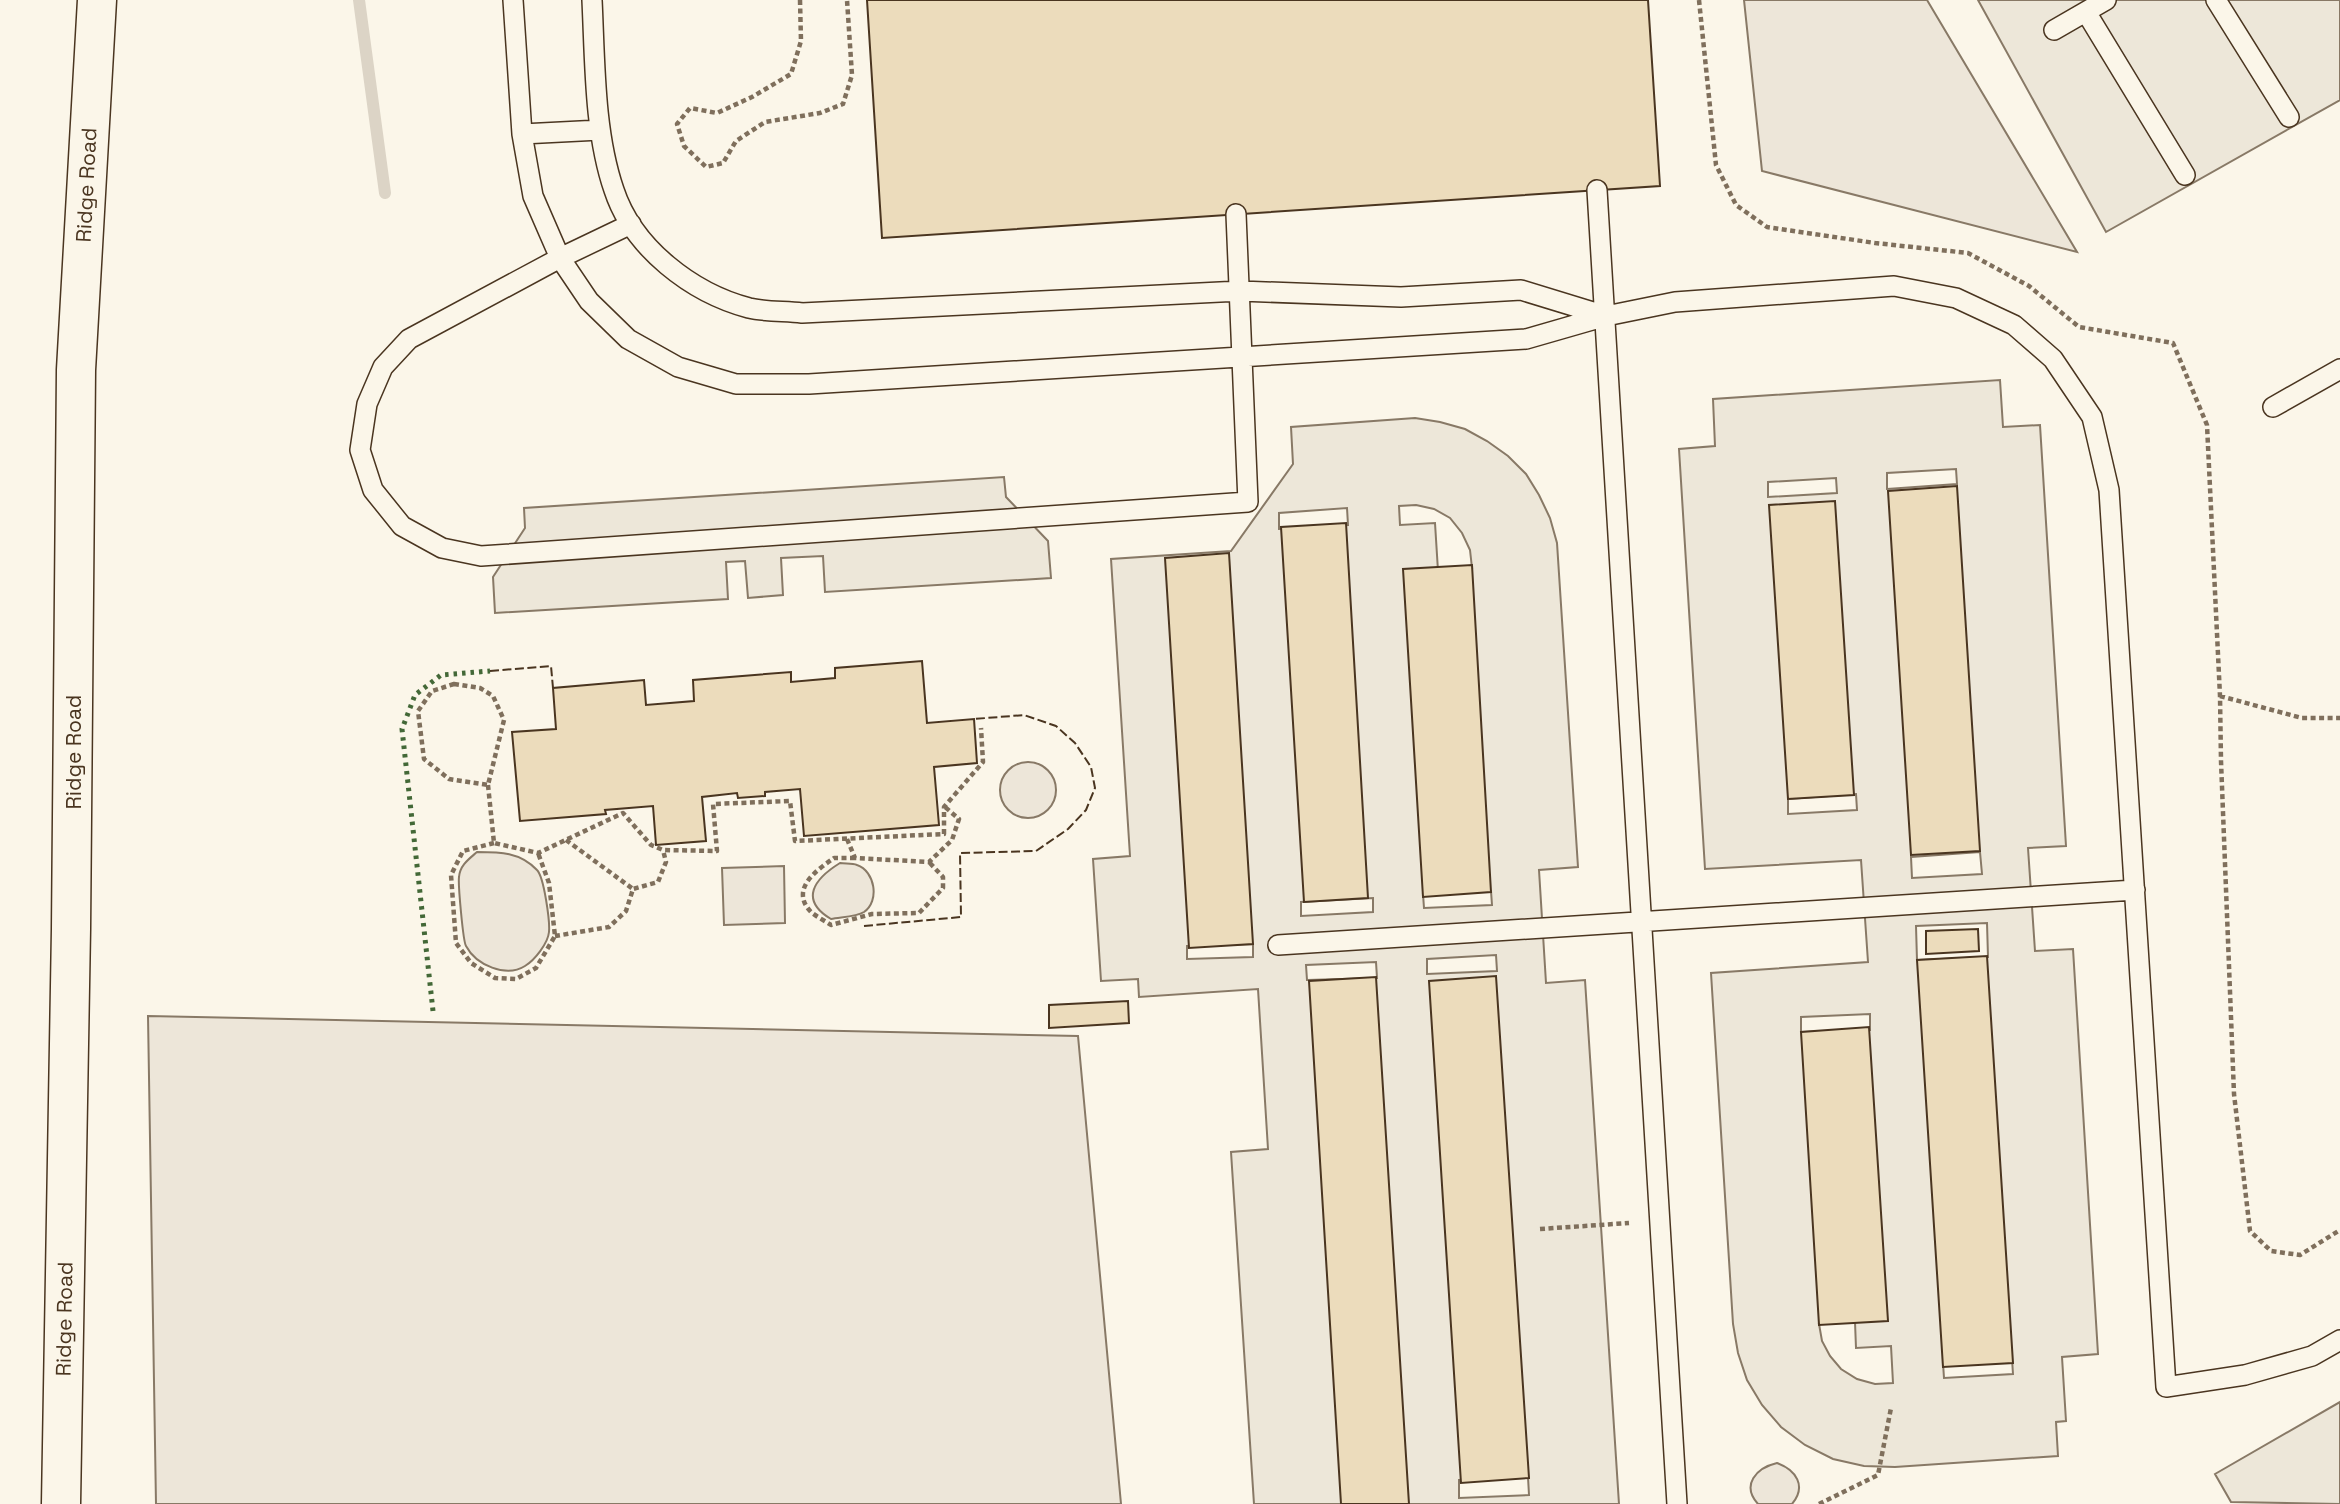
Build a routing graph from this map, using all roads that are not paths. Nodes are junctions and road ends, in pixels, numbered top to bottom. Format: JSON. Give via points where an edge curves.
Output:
{"nodes":[{"id":1,"x":97,"y":0,"type":"edge"},
{"id":2,"x":513,"y":0,"type":"edge"},
{"id":3,"x":593,"y":0,"type":"edge"},
{"id":4,"x":2106,"y":0,"type":"edge"},
{"id":5,"x":2216,"y":0,"type":"edge"},
{"id":6,"x":2085,"y":12,"type":"junction"},
{"id":7,"x":2054,"y":30,"type":"dead end"},
{"id":8,"x":2289,"y":117,"type":"dead end"},
{"id":9,"x":600,"y":130,"type":"junction"},
{"id":10,"x":522,"y":134,"type":"junction"},
{"id":11,"x":2185,"y":175,"type":"dead end"},
{"id":12,"x":1597,"y":190,"type":"dead end"},
{"id":13,"x":1236,"y":214,"type":"dead end"},
{"id":14,"x":631,"y":224,"type":"junction"},
{"id":15,"x":560,"y":258,"type":"junction"},
{"id":16,"x":1240,"y":291,"type":"junction"},
{"id":17,"x":1606,"y":316,"type":"junction"},
{"id":18,"x":1242,"y":357,"type":"junction"},
{"id":19,"x":2340,"y":369,"type":"edge"},
{"id":20,"x":2273,"y":407,"type":"dead end"},
{"id":21,"x":2135,"y":890,"type":"junction"},
{"id":22,"x":1642,"y":922,"type":"junction"},
{"id":23,"x":1278,"y":945,"type":"dead end"},
{"id":24,"x":2340,"y":1339,"type":"edge"},
{"id":25,"x":61,"y":1504,"type":"edge"},
{"id":26,"x":1677,"y":1504,"type":"edge"}],
"edges":[{"from":1,"to":25,"type":"street","name":"Ridge Road","via":[[76,370]]},
{"from":2,"to":10,"type":"lane"},
{"from":3,"to":9,"type":"lane"},
{"from":4,"to":6,"type":"lane"},
{"from":5,"to":8,"type":"lane"},
{"from":6,"to":7,"type":"lane"},
{"from":6,"to":11,"type":"lane"},
{"from":9,"to":10,"type":"lane"},
{"from":9,"to":14,"type":"lane","via":[[614,191]]},
{"from":10,"to":15,"type":"lane","via":[[533,196]]},
{"from":12,"to":17,"type":"lane"},
{"from":13,"to":16,"type":"lane"},
{"from":14,"to":15,"type":"lane"},
{"from":14,"to":16,"type":"lane","via":[[662,262],[704,292],[751,308],[803,313]]},
{"from":15,"to":18,"type":"lane","via":[[589,301],[628,338],[678,367],[736,384],[809,384]]},
{"from":15,"to":18,"type":"lane","via":[[409,339],[383,367],[367,404],[360,450],[373,490],[402,526],[442,548],[481,556],[1248,502]]},
{"from":16,"to":17,"type":"lane","via":[[1401,297],[1521,290]]},
{"from":16,"to":18,"type":"lane"},
{"from":17,"to":18,"type":"lane","via":[[1526,339]]},
{"from":17,"to":21,"type":"lane","via":[[1675,302],[1894,286],[1956,298],[1991,314],[2014,325],[2053,359],[2092,417],[2109,490]]},
{"from":17,"to":22,"type":"lane"},
{"from":19,"to":20,"type":"lane"},
{"from":21,"to":22,"type":"lane"},
{"from":21,"to":24,"type":"lane","via":[[2165,1387],[2245,1375],[2312,1356]]},
{"from":22,"to":23,"type":"lane"},
{"from":22,"to":26,"type":"lane"}]}
